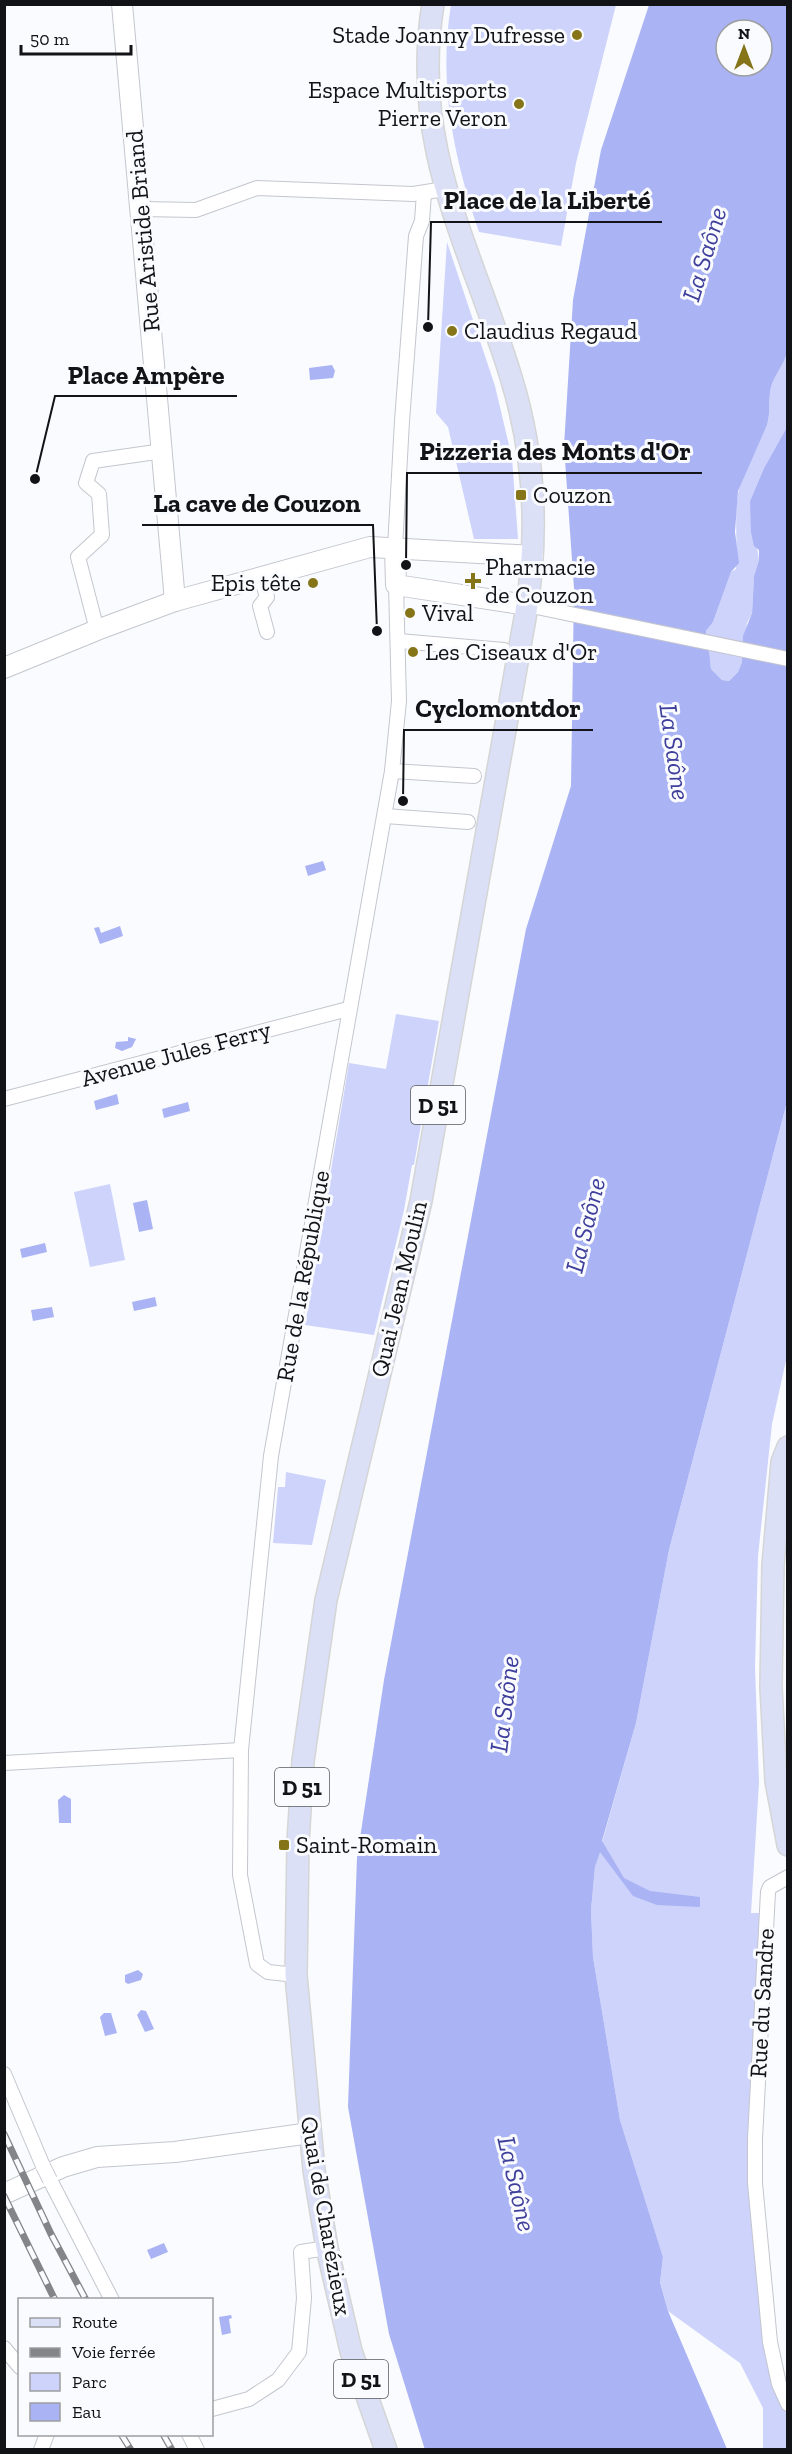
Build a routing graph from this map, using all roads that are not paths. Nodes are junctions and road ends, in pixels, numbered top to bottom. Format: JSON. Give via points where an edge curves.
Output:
{"nodes":[{"id":1,"x":122,"y":4,"type":"edge"},
{"id":2,"x":433,"y":4,"type":"edge"},
{"id":3,"x":445,"y":189,"type":"junction"},
{"id":4,"x":424,"y":193,"type":"junction"},
{"id":5,"x":141,"y":209,"type":"junction"},
{"id":6,"x":164,"y":452,"type":"junction"},
{"id":7,"x":395,"y":548,"type":"junction"},
{"id":8,"x":532,"y":556,"type":"junction"},
{"id":9,"x":261,"y":577,"type":"junction"},
{"id":10,"x":396,"y":585,"type":"junction"},
{"id":11,"x":176,"y":601,"type":"junction"},
{"id":12,"x":537,"y":606,"type":"junction"},
{"id":13,"x":97,"y":630,"type":"junction"},
{"id":14,"x":267,"y":632,"type":"dead end"},
{"id":15,"x":399,"y":642,"type":"junction"},
{"id":16,"x":504,"y":650,"type":"dead end"},
{"id":17,"x":788,"y":659,"type":"edge"},
{"id":18,"x":4,"y":668,"type":"edge"},
{"id":19,"x":392,"y":771,"type":"junction"},
{"id":20,"x":474,"y":776,"type":"dead end"},
{"id":21,"x":385,"y":816,"type":"junction"},
{"id":22,"x":468,"y":822,"type":"dead end"},
{"id":23,"x":348,"y":1009,"type":"junction"},
{"id":24,"x":4,"y":1099,"type":"edge"},
{"id":25,"x":788,"y":1447,"type":"edge"},
{"id":26,"x":788,"y":1530,"type":"edge"},
{"id":27,"x":788,"y":1721,"type":"edge"},
{"id":28,"x":241,"y":1750,"type":"junction"},
{"id":29,"x":4,"y":1763,"type":"edge"},
{"id":30,"x":788,"y":1845,"type":"edge"},
{"id":31,"x":788,"y":1877,"type":"edge"},
{"id":32,"x":296,"y":1975,"type":"junction"},
{"id":33,"x":4,"y":2074,"type":"edge"},
{"id":34,"x":310,"y":2133,"type":"junction"},
{"id":35,"x":4,"y":2194,"type":"edge"},
{"id":36,"x":327,"y":2248,"type":"junction"},
{"id":37,"x":111,"y":2298,"type":"edge"},
{"id":38,"x":4,"y":2348,"type":"edge"},
{"id":39,"x":18,"y":2365,"type":"edge"},
{"id":40,"x":788,"y":2404,"type":"edge"},
{"id":41,"x":213,"y":2409,"type":"edge"},
{"id":42,"x":190,"y":2436,"type":"edge"},
{"id":43,"x":197,"y":2450,"type":"edge"},
{"id":44,"x":386,"y":2450,"type":"edge"}],
"edges":[{"from":1,"to":5,"type":"street","name":"Rue Aristide Briand"},
{"from":2,"to":3,"type":"main road","number":"D 51","via":[[428,72],[430,117]]},
{"from":3,"to":4,"type":"street"},
{"from":3,"to":8,"type":"main road","number":"D 51","via":[[515,393],[531,480]]},
{"from":4,"to":5,"type":"street","via":[[257,188],[196,210]]},
{"from":4,"to":7,"type":"street","via":[[416,236]]},
{"from":5,"to":6,"type":"street","name":"Rue Aristide Briand"},
{"from":6,"to":11,"type":"street","name":"Rue Aristide Briand"},
{"from":6,"to":13,"type":"street","via":[[93,462],[86,483],[99,494],[102,535],[78,557]]},
{"from":7,"to":8,"type":"street"},
{"from":7,"to":9,"type":"street","via":[[370,547]]},
{"from":7,"to":10,"type":"street","name":"Rue de la République"},
{"from":8,"to":12,"type":"main road","number":"D 51"},
{"from":9,"to":11,"type":"street"},
{"from":9,"to":14,"type":"street","via":[[267,597],[260,606]]},
{"from":10,"to":12,"type":"street"},
{"from":10,"to":15,"type":"street","name":"Rue de la République"},
{"from":11,"to":13,"type":"street"},
{"from":12,"to":17,"type":"street"},
{"from":12,"to":32,"type":"main road","name":"Quai Jean Moulin","number":"D 51","via":[[421,1201],[326,1600],[303,1761]]},
{"from":13,"to":18,"type":"street"},
{"from":15,"to":16,"type":"street"},
{"from":15,"to":19,"type":"street","name":"Rue de la République","via":[[399,701]]},
{"from":19,"to":20,"type":"street"},
{"from":19,"to":21,"type":"street","name":"Rue de la République"},
{"from":21,"to":22,"type":"street"},
{"from":21,"to":23,"type":"street","name":"Rue de la République"},
{"from":23,"to":24,"type":"street","name":"Avenue Jules Ferry"},
{"from":23,"to":28,"type":"street","name":"Rue de la République","via":[[272,1456]]},
{"from":25,"to":30,"type":"main road","via":[[782,1462],[771,1608],[776,1776]]},
{"from":26,"to":27,"type":"main road","via":[[784,1606]]},
{"from":28,"to":29,"type":"street"},
{"from":28,"to":32,"type":"street","name":"Rue de la République","via":[[240,1875],[257,1964],[268,1972]]},
{"from":31,"to":40,"type":"street","name":"Rue du Sandre","via":[[768,1892],[755,2139],[755,2183],[770,2342],[779,2384]]},
{"from":32,"to":34,"type":"main road","name":"Quai de Charézieux","number":"D 51"},
{"from":33,"to":37,"type":"street","bridge":true,"via":[[43,2166]]},
{"from":34,"to":35,"type":"street","via":[[175,2152],[97,2157],[63,2167]]},
{"from":34,"to":36,"type":"main road","name":"Quai de Charézieux","number":"D 51"},
{"from":36,"to":41,"type":"street","via":[[301,2252],[304,2298],[299,2352],[278,2380],[249,2399]]},
{"from":36,"to":44,"type":"main road","name":"Quai de Charézieux","number":"D 51","via":[[351,2351]]},
{"from":38,"to":39,"type":"street"},
{"from":42,"to":43,"type":"street"}]}
